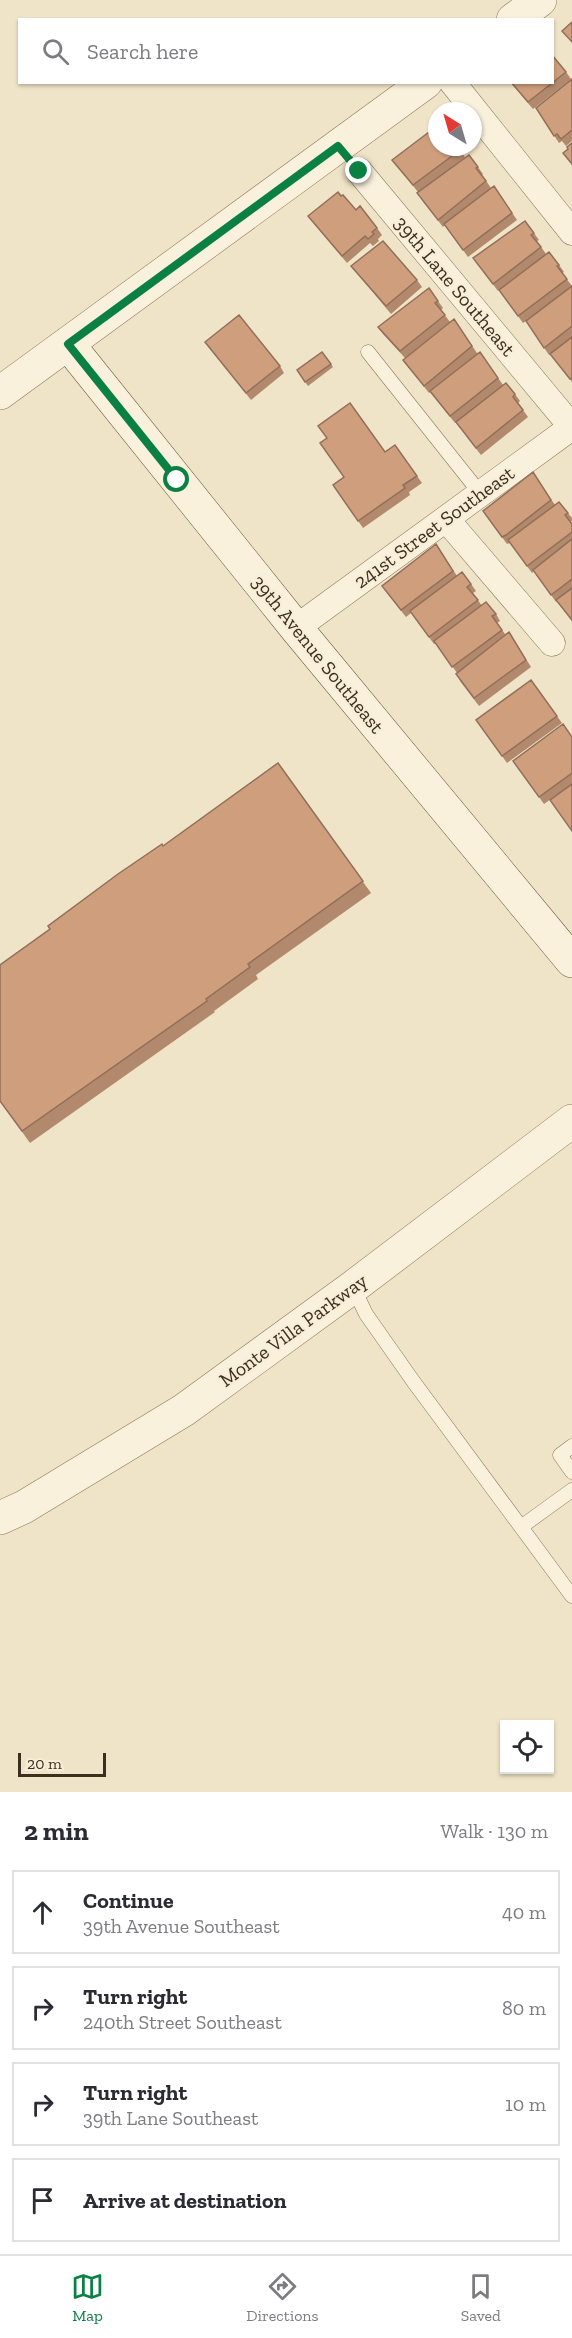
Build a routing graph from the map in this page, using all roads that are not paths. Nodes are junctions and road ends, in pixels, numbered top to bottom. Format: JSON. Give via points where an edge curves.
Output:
{"nodes":[{"id":1,"x":540,"y":0,"type":"edge"},
{"id":2,"x":516,"y":18,"type":"edge"},
{"id":3,"x":424,"y":84,"type":"edge"},
{"id":4,"x":454,"y":84,"type":"edge"},
{"id":5,"x":349,"y":158,"type":"junction"},
{"id":6,"x":572,"y":232,"type":"edge"},
{"id":7,"x":68,"y":344,"type":"junction"},
{"id":8,"x":368,"y":352,"type":"dead end"},
{"id":9,"x":0,"y":393,"type":"edge"},
{"id":10,"x":572,"y":427,"type":"edge"},
{"id":11,"x":480,"y":493,"type":"junction"},
{"id":12,"x":446,"y":519,"type":"junction"},
{"id":13,"x":296,"y":628,"type":"junction"},
{"id":14,"x":552,"y":643,"type":"dead end"},
{"id":15,"x":572,"y":961,"type":"edge"},
{"id":16,"x":572,"y":1121,"type":"edge"},
{"id":17,"x":353,"y":1287,"type":"junction"},
{"id":18,"x":572,"y":1446,"type":"edge"},
{"id":19,"x":572,"y":1472,"type":"edge"},
{"id":20,"x":572,"y":1490,"type":"edge"},
{"id":21,"x":0,"y":1518,"type":"edge"},
{"id":22,"x":521,"y":1527,"type":"junction"},
{"id":23,"x":572,"y":1596,"type":"edge"}],
"edges":[{"from":1,"to":2,"type":"street"},
{"from":3,"to":5,"type":"street"},
{"from":4,"to":6,"type":"street"},
{"from":5,"to":7,"type":"street"},
{"from":5,"to":10,"type":"street","name":"39th Lane Southeast"},
{"from":7,"to":9,"type":"street"},
{"from":7,"to":13,"type":"street","name":"39th Avenue Southeast"},
{"from":8,"to":11,"type":"lane"},
{"from":10,"to":11,"type":"street","name":"241st Street Southeast"},
{"from":11,"to":12,"type":"street","name":"241st Street Southeast"},
{"from":12,"to":13,"type":"street","name":"241st Street Southeast"},
{"from":12,"to":14,"type":"street"},
{"from":13,"to":15,"type":"street","name":"39th Avenue Southeast"},
{"from":16,"to":17,"type":"street","name":"Monte Villa Parkway"},
{"from":17,"to":21,"type":"street","name":"Monte Villa Parkway","via":[[184,1410]]},
{"from":17,"to":22,"type":"lane","via":[[366,1314]]},
{"from":18,"to":19,"type":"lane","via":[[560,1455]]},
{"from":20,"to":22,"type":"lane"},
{"from":22,"to":23,"type":"lane"}]}
